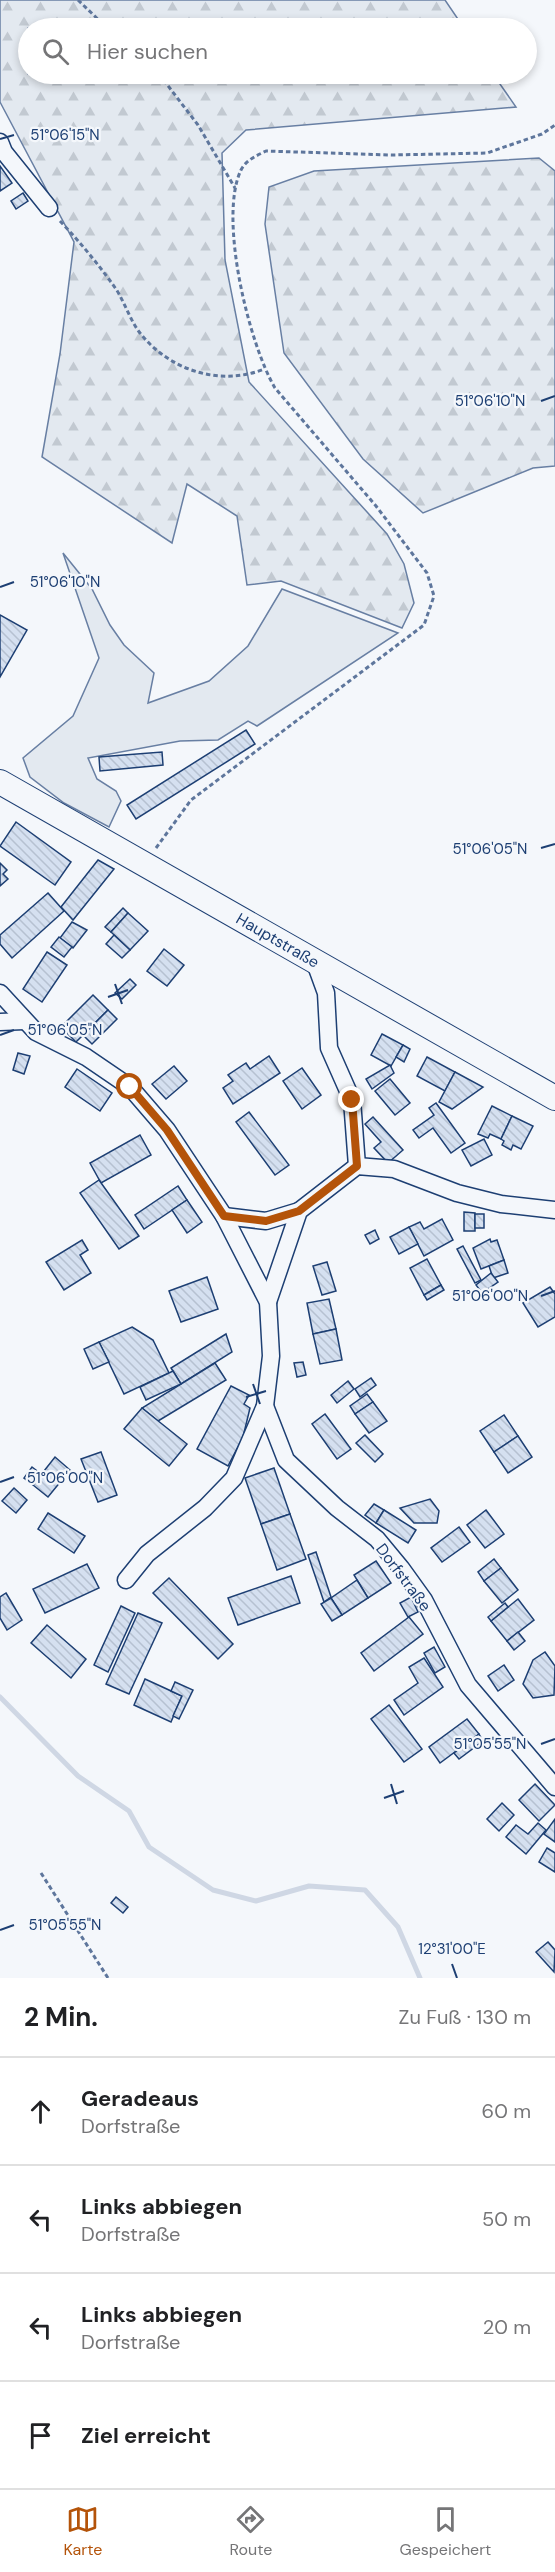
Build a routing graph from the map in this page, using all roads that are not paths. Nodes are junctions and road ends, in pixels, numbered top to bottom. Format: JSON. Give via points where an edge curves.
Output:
{"nodes":[{"id":1,"x":0,"y":142,"type":"edge"},
{"id":2,"x":49,"y":208,"type":"road end"},
{"id":3,"x":0,"y":782,"type":"edge"},
{"id":4,"x":314,"y":960,"type":"junction"},
{"id":5,"x":0,"y":993,"type":"edge"},
{"id":6,"x":24,"y":1021,"type":"junction"},
{"id":7,"x":0,"y":1022,"type":"edge"},
{"id":8,"x":555,"y":1098,"type":"edge"},
{"id":9,"x":357,"y":1166,"type":"junction"},
{"id":10,"x":555,"y":1210,"type":"edge"},
{"id":11,"x":299,"y":1211,"type":"junction"},
{"id":12,"x":224,"y":1216,"type":"junction"},
{"id":13,"x":268,"y":1302,"type":"junction"},
{"id":14,"x":265,"y":1406,"type":"junction"},
{"id":15,"x":126,"y":1580,"type":"dead end"},
{"id":16,"x":555,"y":1787,"type":"edge"}],
"edges":[{"from":1,"to":2,"type":"street"},
{"from":3,"to":4,"type":"main road","name":"Hauptstraße"},
{"from":4,"to":8,"type":"main road","name":"Hauptstraße"},
{"from":4,"to":9,"type":"street","via":[[326,993],[329,1048],[352,1100]]},
{"from":5,"to":6,"type":"street","name":"Dorfstraße"},
{"from":6,"to":7,"type":"street"},
{"from":6,"to":12,"type":"street","name":"Dorfstraße","via":[[130,1087],[167,1130]]},
{"from":9,"to":10,"type":"street","via":[[394,1169],[457,1193],[501,1204]]},
{"from":9,"to":11,"type":"street"},
{"from":11,"to":12,"type":"street","via":[[266,1221]]},
{"from":11,"to":13,"type":"street","name":"Dorfstraße"},
{"from":12,"to":13,"type":"street","name":"Dorfstraße"},
{"from":13,"to":14,"type":"street","name":"Dorfstraße","via":[[271,1356]]},
{"from":14,"to":15,"type":"street","name":"Dorfstraße","via":[[234,1478],[205,1508],[147,1554]]},
{"from":14,"to":16,"type":"street","name":"Dorfstraße","via":[[286,1460],[376,1539],[400,1568],[424,1600],[468,1685]]}]}
